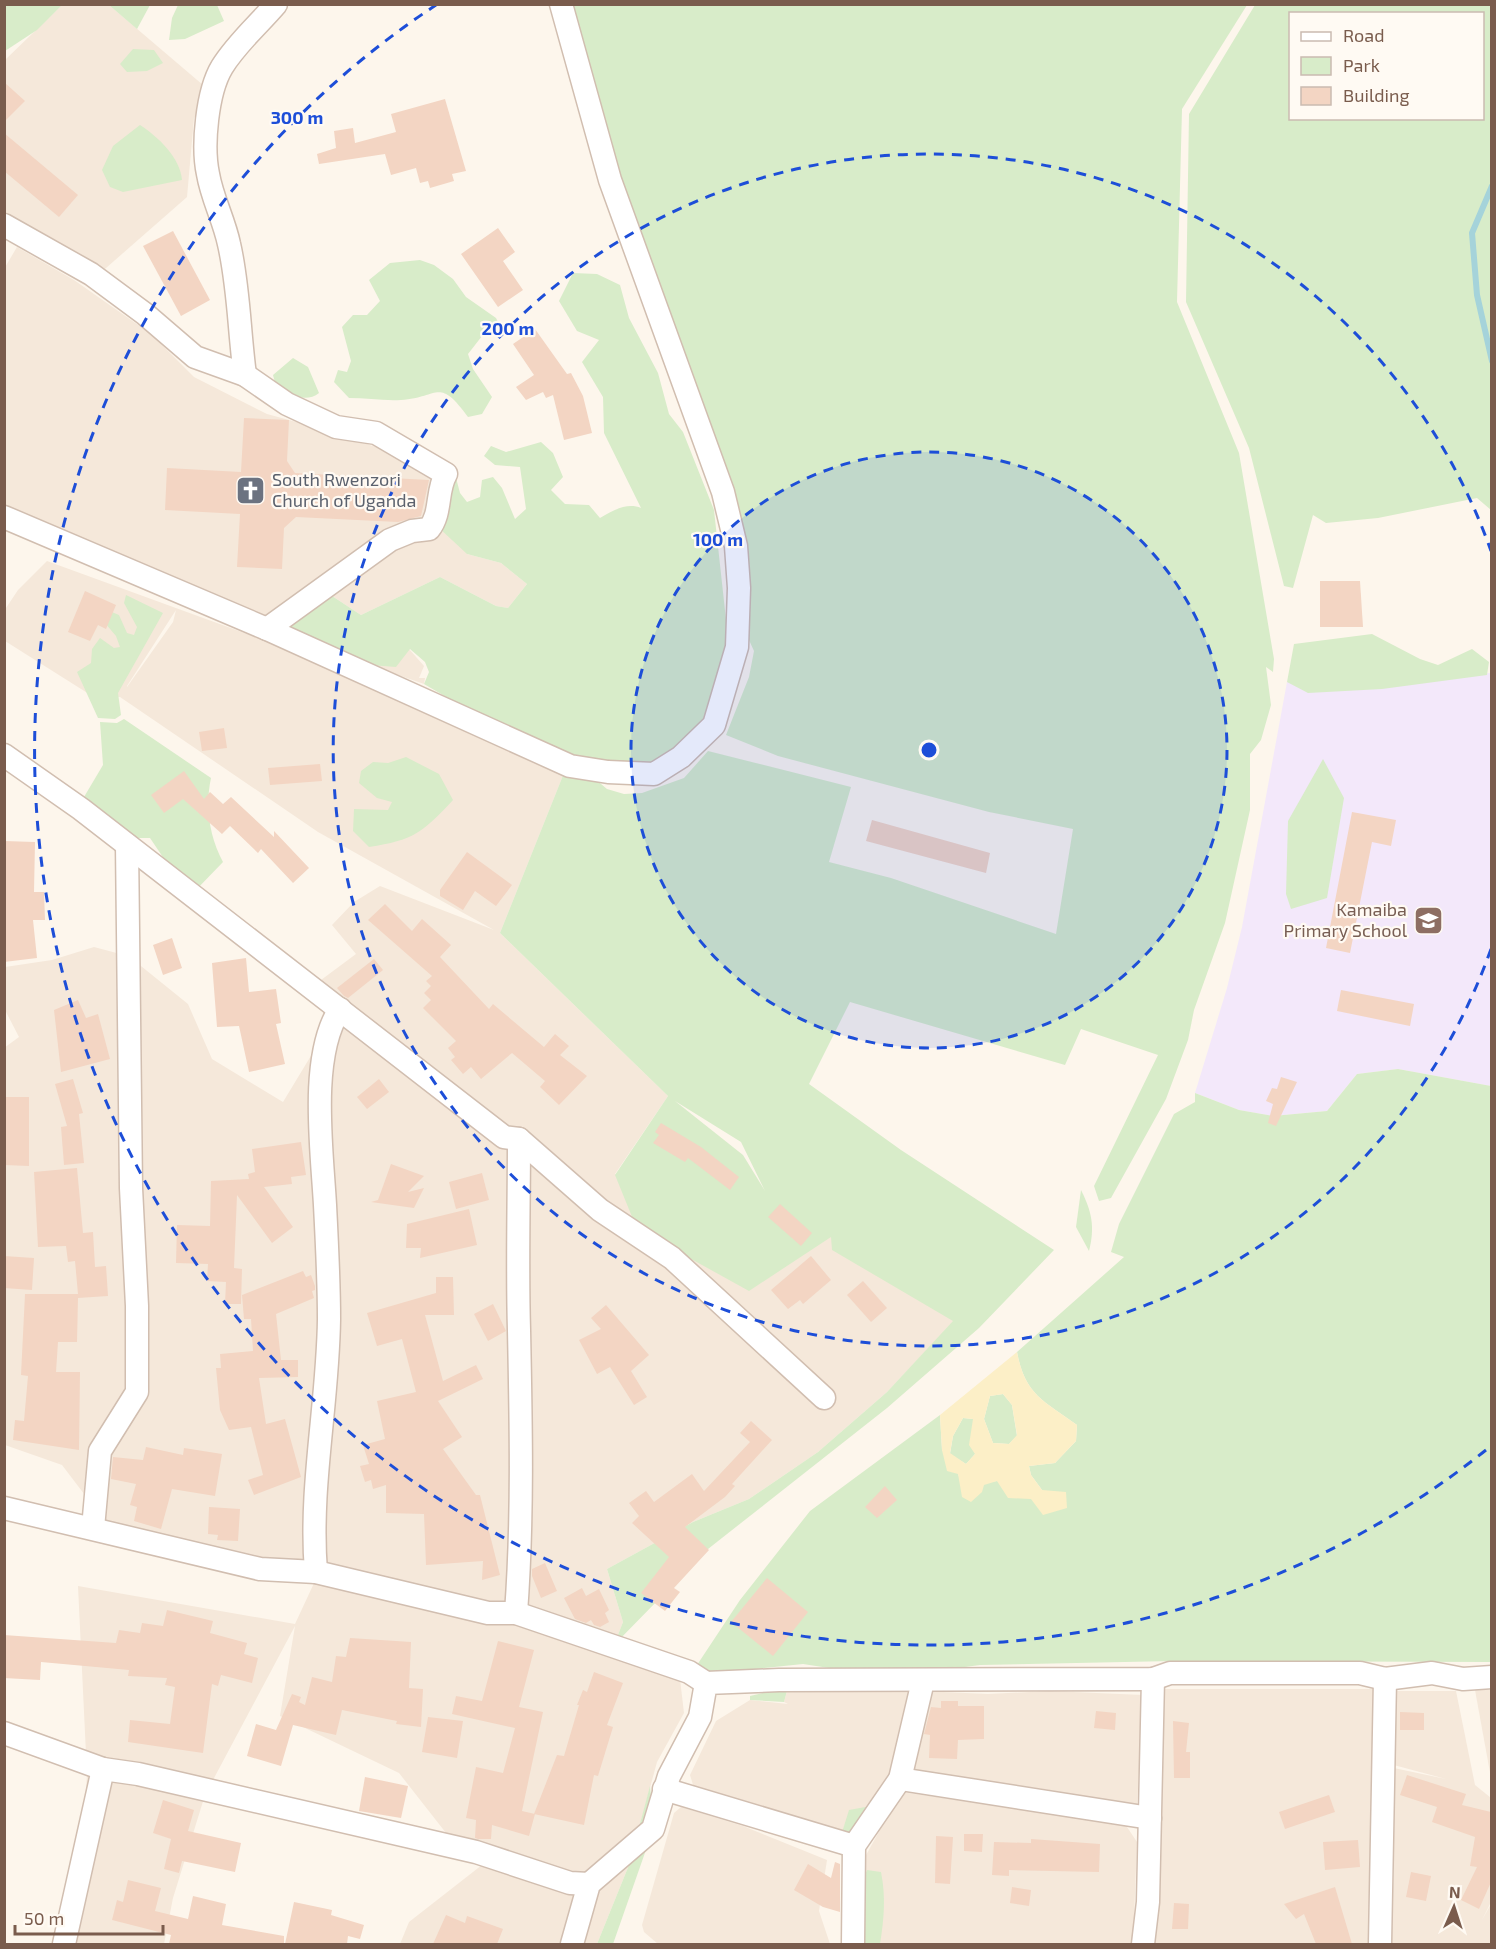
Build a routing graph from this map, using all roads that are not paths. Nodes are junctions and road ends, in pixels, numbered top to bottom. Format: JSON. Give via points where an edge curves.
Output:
{"nodes":[{"id":1,"x":276,"y":4,"type":"edge"},
{"id":2,"x":561,"y":4,"type":"edge"},
{"id":3,"x":4,"y":225,"type":"edge"},
{"id":4,"x":245,"y":375,"type":"junction"},
{"id":5,"x":4,"y":517,"type":"edge"},
{"id":6,"x":267,"y":628,"type":"junction"},
{"id":7,"x":4,"y":755,"type":"edge"},
{"id":8,"x":127,"y":845,"type":"junction"},
{"id":9,"x":340,"y":1009,"type":"junction"},
{"id":10,"x":519,"y":1139,"type":"junction"},
{"id":11,"x":824,"y":1398,"type":"dead end"},
{"id":12,"x":4,"y":1508,"type":"edge"},
{"id":13,"x":93,"y":1528,"type":"junction"},
{"id":14,"x":316,"y":1572,"type":"junction"},
{"id":15,"x":516,"y":1613,"type":"junction"},
{"id":16,"x":1491,"y":1677,"type":"edge"},
{"id":17,"x":1153,"y":1679,"type":"junction"},
{"id":18,"x":1385,"y":1679,"type":"junction"},
{"id":19,"x":923,"y":1681,"type":"junction"},
{"id":20,"x":706,"y":1683,"type":"junction"},
{"id":21,"x":4,"y":1733,"type":"edge"},
{"id":22,"x":104,"y":1768,"type":"junction"},
{"id":23,"x":900,"y":1779,"type":"junction"},
{"id":24,"x":664,"y":1789,"type":"junction"},
{"id":25,"x":1150,"y":1818,"type":"junction"},
{"id":26,"x":854,"y":1846,"type":"junction"},
{"id":27,"x":590,"y":1884,"type":"junction"},
{"id":28,"x":64,"y":1944,"type":"edge"},
{"id":29,"x":572,"y":1944,"type":"edge"},
{"id":30,"x":853,"y":1944,"type":"edge"},
{"id":31,"x":1143,"y":1944,"type":"edge"},
{"id":32,"x":1380,"y":1944,"type":"edge"}],
"edges":[{"from":1,"to":4,"type":"street","via":[[220,69],[205,140],[207,172],[221,211],[237,283]]},
{"from":2,"to":6,"type":"street","via":[[610,180],[723,492],[736,546],[737,647],[714,725],[681,757],[654,774],[570,766]]},
{"from":3,"to":4,"type":"street","via":[[91,274],[146,314],[195,357]]},
{"from":4,"to":6,"type":"street","via":[[297,409],[336,427],[376,433],[446,474],[439,485],[437,512],[429,529],[390,540]]},
{"from":5,"to":6,"type":"street"},
{"from":7,"to":8,"type":"street"},
{"from":8,"to":9,"type":"street"},
{"from":8,"to":13,"type":"street","via":[[130,1188],[137,1392],[100,1451]]},
{"from":9,"to":10,"type":"street","via":[[504,1137]]},
{"from":9,"to":14,"type":"street","via":[[325,1042],[320,1121],[329,1321],[313,1533]]},
{"from":10,"to":11,"type":"street","via":[[600,1210],[672,1258]]},
{"from":10,"to":15,"type":"street","via":[[523,1425]]},
{"from":12,"to":13,"type":"street"},
{"from":13,"to":14,"type":"street","via":[[260,1569]]},
{"from":14,"to":15,"type":"street","via":[[488,1613]]},
{"from":15,"to":20,"type":"street","via":[[689,1672]]},
{"from":16,"to":18,"type":"street","via":[[1463,1679],[1432,1673]]},
{"from":17,"to":18,"type":"street","via":[[1170,1673],[1360,1673]]},
{"from":17,"to":19,"type":"street"},
{"from":17,"to":25,"type":"street"},
{"from":18,"to":32,"type":"street"},
{"from":19,"to":20,"type":"street"},
{"from":19,"to":23,"type":"street"},
{"from":20,"to":24,"type":"street","via":[[700,1717]]},
{"from":21,"to":22,"type":"street"},
{"from":22,"to":27,"type":"street","via":[[476,1852],[570,1883]]},
{"from":22,"to":28,"type":"street"},
{"from":23,"to":25,"type":"street"},
{"from":23,"to":26,"type":"street"},
{"from":24,"to":26,"type":"street"},
{"from":24,"to":27,"type":"street","via":[[653,1829]]},
{"from":25,"to":31,"type":"street"},
{"from":26,"to":30,"type":"street"},
{"from":27,"to":29,"type":"street"}]}
